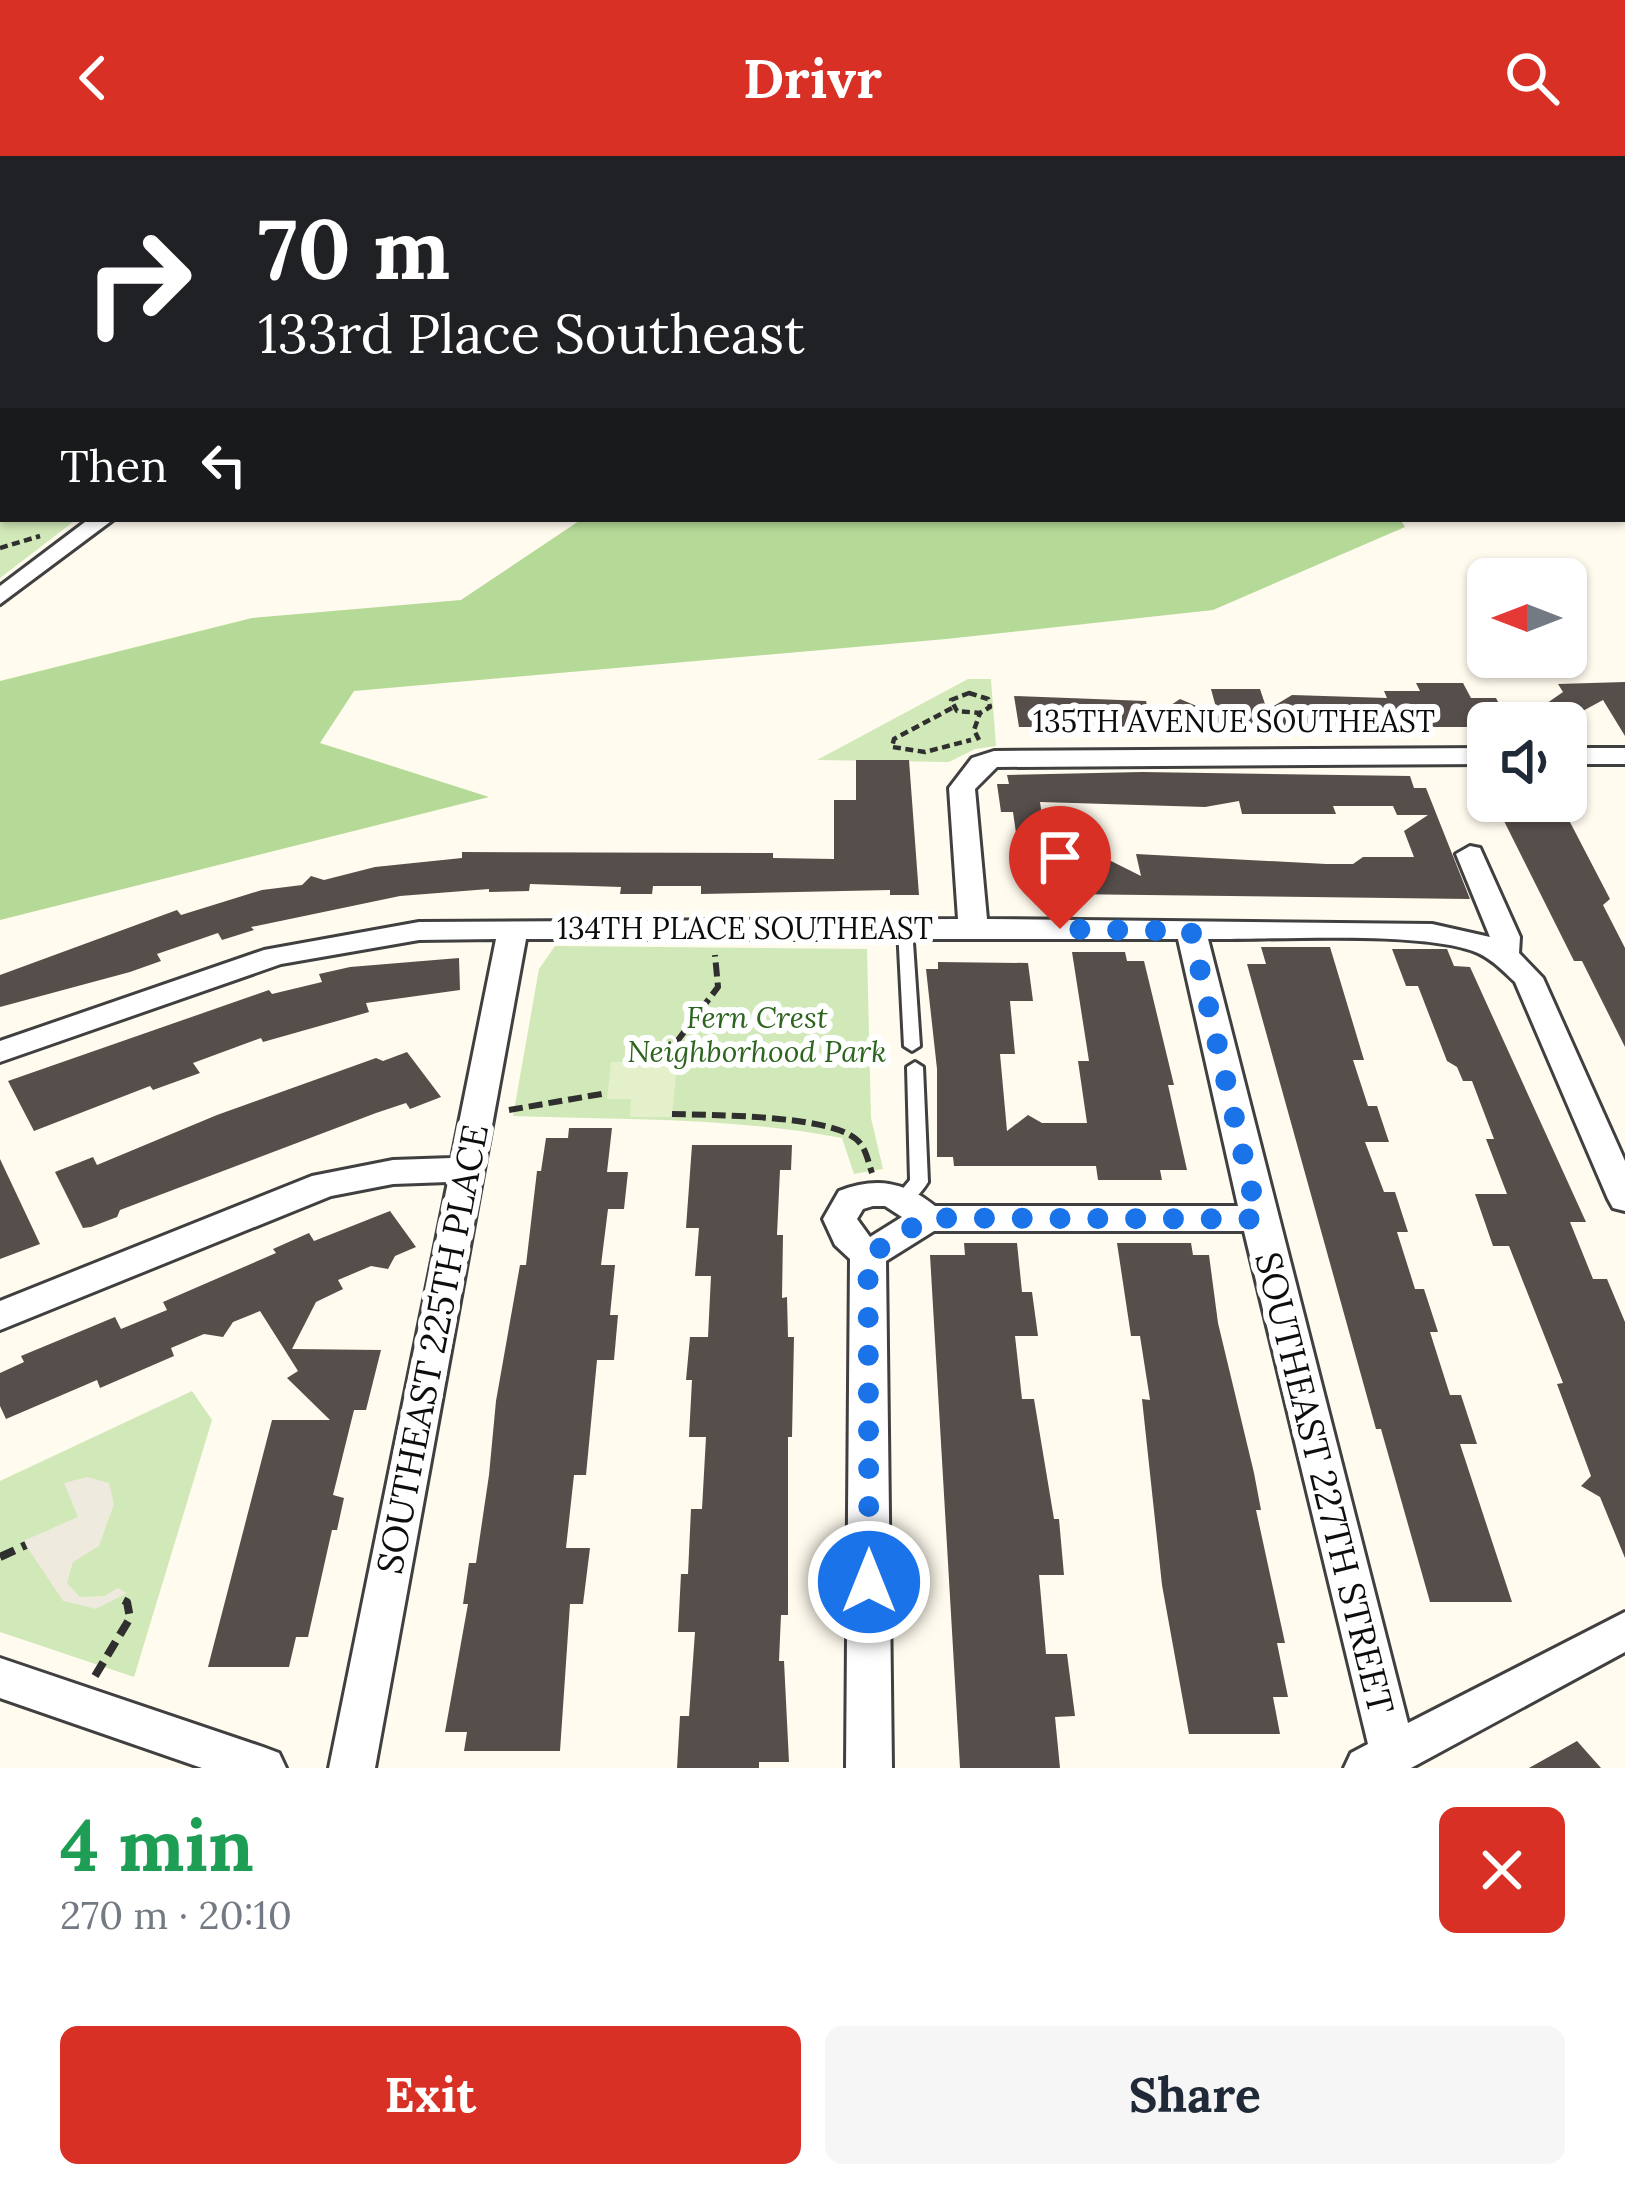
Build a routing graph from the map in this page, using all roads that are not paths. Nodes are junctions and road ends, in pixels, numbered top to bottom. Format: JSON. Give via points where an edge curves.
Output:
{"nodes":[{"id":1,"x":99,"y":522,"type":"edge"},
{"id":2,"x":0,"y":597,"type":"edge"},
{"id":3,"x":1467,"y":755,"type":"edge"},
{"id":4,"x":1587,"y":756,"type":"edge"},
{"id":5,"x":1625,"y":756,"type":"edge"},
{"id":6,"x":1470,"y":854,"type":"dead end"},
{"id":7,"x":905,"y":928,"type":"junction"},
{"id":8,"x":973,"y":928,"type":"junction"},
{"id":9,"x":513,"y":930,"type":"junction"},
{"id":10,"x":1191,"y":931,"type":"junction"},
{"id":11,"x":1504,"y":955,"type":"junction"},
{"id":12,"x":912,"y":1046,"type":"dead end"},
{"id":13,"x":0,"y":1052,"type":"edge"},
{"id":14,"x":915,"y":1067,"type":"dead end"},
{"id":15,"x":467,"y":1168,"type":"junction"},
{"id":16,"x":1625,"y":1199,"type":"edge"},
{"id":17,"x":903,"y":1203,"type":"junction"},
{"id":18,"x":1258,"y":1219,"type":"junction"},
{"id":19,"x":868,"y":1256,"type":"junction"},
{"id":20,"x":0,"y":1316,"type":"edge"},
{"id":21,"x":1625,"y":1631,"type":"edge"},
{"id":22,"x":0,"y":1678,"type":"edge"},
{"id":23,"x":1380,"y":1761,"type":"edge"},
{"id":24,"x":263,"y":1768,"type":"edge"},
{"id":25,"x":352,"y":1768,"type":"edge"},
{"id":26,"x":869,"y":1768,"type":"edge"}],
"edges":[{"from":1,"to":2,"type":"street"},
{"from":3,"to":8,"type":"street","name":"135TH AVENUE SOUTHEAST","via":[[980,752],[962,788]]},
{"from":4,"to":5,"type":"street"},
{"from":6,"to":11,"type":"street","via":[[1505,937]]},
{"from":7,"to":8,"type":"street","name":"134TH PLACE SOUTHEAST"},
{"from":7,"to":9,"type":"street","name":"134TH PLACE SOUTHEAST"},
{"from":7,"to":12,"type":"lane"},
{"from":8,"to":10,"type":"street","name":"134TH PLACE SOUTHEAST"},
{"from":9,"to":13,"type":"street","name":"134TH PLACE SOUTHEAST","via":[[419,932],[275,956]]},
{"from":9,"to":15,"type":"street","name":"SOUTHEAST 225TH PLACE"},
{"from":10,"to":11,"type":"street","name":"134TH PLACE SOUTHEAST","via":[[1432,933]]},
{"from":10,"to":18,"type":"street","name":"SOUTHEAST 227TH STREET"},
{"from":11,"to":16,"type":"street","via":[[1528,978]]},
{"from":14,"to":17,"type":"lane","via":[[919,1182]]},
{"from":15,"to":20,"type":"street","via":[[324,1185]]},
{"from":15,"to":25,"type":"street","name":"SOUTHEAST 225TH PLACE"},
{"from":17,"to":18,"type":"street"},
{"from":17,"to":19,"type":"street"},
{"from":17,"to":19,"type":"street","via":[[850,1200],[840,1219]]},
{"from":18,"to":23,"type":"street","name":"SOUTHEAST 227TH STREET"},
{"from":19,"to":26,"type":"street"},
{"from":21,"to":23,"type":"street"},
{"from":22,"to":24,"type":"street"}]}
